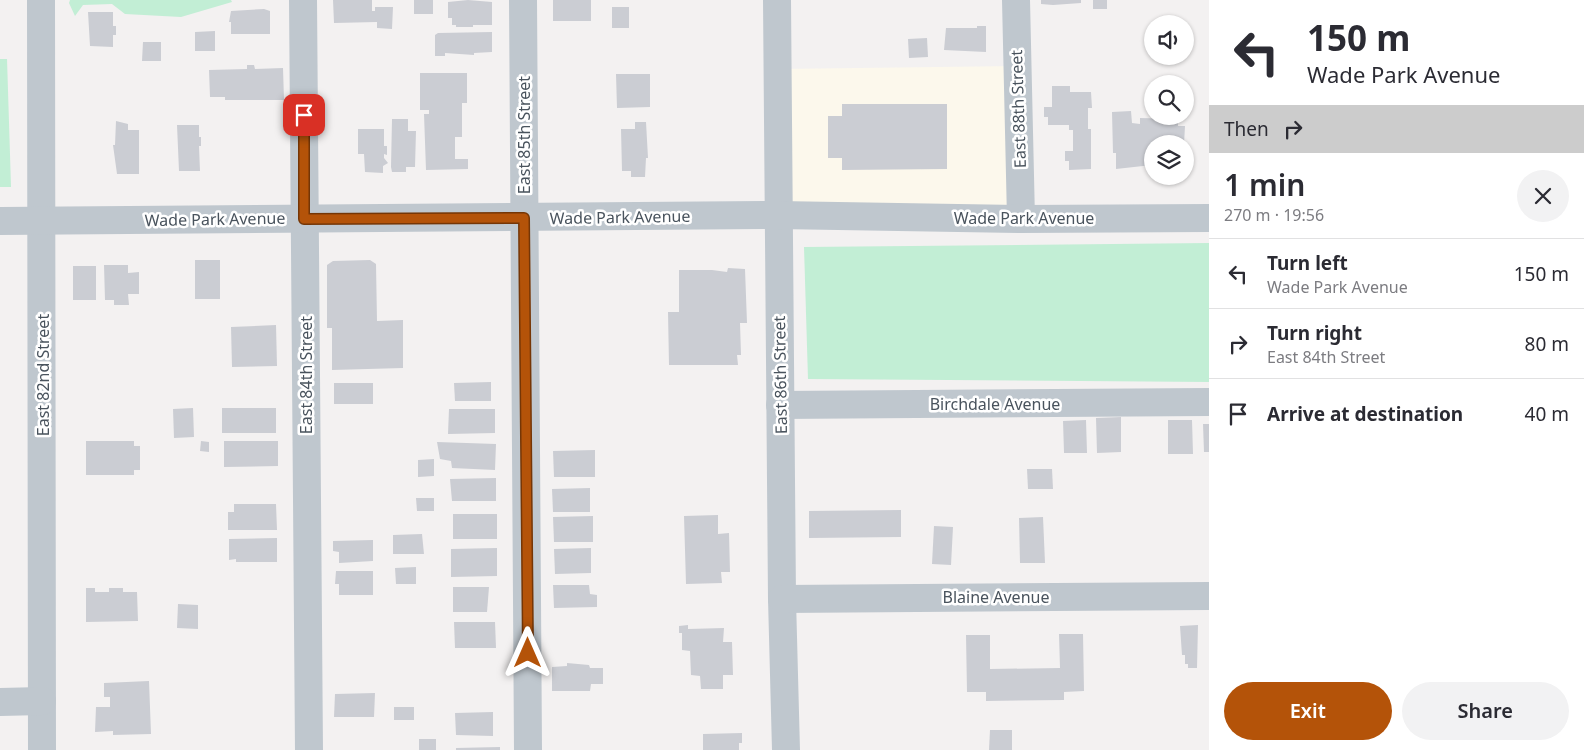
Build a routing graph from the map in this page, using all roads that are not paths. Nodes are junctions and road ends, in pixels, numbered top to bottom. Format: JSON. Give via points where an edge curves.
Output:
{"nodes":[{"id":1,"x":41,"y":0,"type":"edge"},
{"id":2,"x":303,"y":0,"type":"edge"},
{"id":3,"x":523,"y":0,"type":"edge"},
{"id":4,"x":777,"y":0,"type":"edge"},
{"id":5,"x":1016,"y":0,"type":"edge"},
{"id":6,"x":778,"y":215,"type":"junction"},
{"id":7,"x":524,"y":218,"type":"junction"},
{"id":8,"x":1209,"y":218,"type":"edge"},
{"id":9,"x":304,"y":219,"type":"junction"},
{"id":10,"x":1021,"y":219,"type":"junction"},
{"id":11,"x":42,"y":221,"type":"junction"},
{"id":12,"x":0,"y":222,"type":"edge"},
{"id":13,"x":1209,"y":402,"type":"edge"},
{"id":14,"x":780,"y":405,"type":"junction"},
{"id":15,"x":1209,"y":596,"type":"edge"},
{"id":16,"x":782,"y":599,"type":"junction"},
{"id":17,"x":42,"y":701,"type":"junction"},
{"id":18,"x":0,"y":702,"type":"edge"},
{"id":19,"x":42,"y":750,"type":"edge"},
{"id":20,"x":308,"y":750,"type":"edge"},
{"id":21,"x":528,"y":750,"type":"edge"},
{"id":22,"x":786,"y":750,"type":"edge"}],
"edges":[{"from":1,"to":11,"type":"street","name":"East 82nd Street"},
{"from":2,"to":9,"type":"street","name":"East 84th Street"},
{"from":3,"to":7,"type":"street","name":"East 85th Street"},
{"from":4,"to":6,"type":"street","name":"East 86th Street"},
{"from":5,"to":10,"type":"street","name":"East 88th Street"},
{"from":6,"to":7,"type":"street","name":"Wade Park Avenue"},
{"from":6,"to":10,"type":"street","name":"Wade Park Avenue"},
{"from":6,"to":14,"type":"street","name":"East 86th Street"},
{"from":7,"to":9,"type":"street","name":"Wade Park Avenue"},
{"from":7,"to":21,"type":"street","name":"East 85th Street"},
{"from":8,"to":10,"type":"street","name":"Wade Park Avenue"},
{"from":9,"to":11,"type":"street","name":"Wade Park Avenue"},
{"from":9,"to":20,"type":"street","name":"East 84th Street"},
{"from":11,"to":12,"type":"street","name":"Wade Park Avenue"},
{"from":11,"to":17,"type":"street","name":"East 82nd Street"},
{"from":13,"to":14,"type":"street","name":"Birchdale Avenue"},
{"from":14,"to":16,"type":"street","name":"East 86th Street"},
{"from":15,"to":16,"type":"street","name":"Blaine Avenue"},
{"from":16,"to":22,"type":"street","name":"East 86th Street"},
{"from":17,"to":18,"type":"street"},
{"from":17,"to":19,"type":"street","name":"East 82nd Street"}]}
